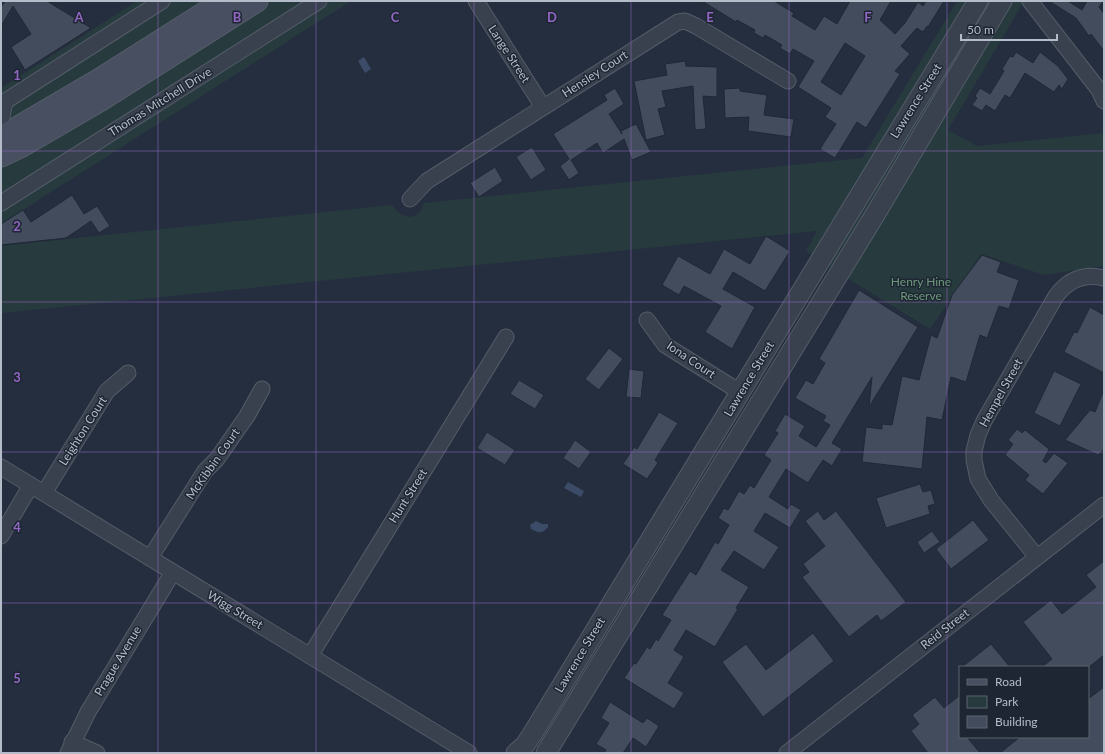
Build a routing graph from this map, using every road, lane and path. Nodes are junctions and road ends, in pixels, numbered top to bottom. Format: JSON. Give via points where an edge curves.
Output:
{"nodes":[{"id":1,"x":162,"y":1,"type":"edge"},
{"id":2,"x":257,"y":1,"type":"edge"},
{"id":3,"x":320,"y":1,"type":"edge"},
{"id":4,"x":476,"y":1,"type":"edge"},
{"id":5,"x":978,"y":1,"type":"edge"},
{"id":6,"x":1002,"y":1,"type":"edge"},
{"id":7,"x":1030,"y":1,"type":"edge"},
{"id":8,"x":227,"y":4,"type":"edge"},
{"id":9,"x":788,"y":81,"type":"dead end"},
{"id":10,"x":1104,"y":101,"type":"edge"},
{"id":11,"x":3,"y":102,"type":"edge"},
{"id":12,"x":543,"y":107,"type":"junction"},
{"id":13,"x":1,"y":122,"type":"edge"},
{"id":14,"x":1,"y":137,"type":"edge"},
{"id":15,"x":885,"y":152,"type":"junction"},
{"id":16,"x":1,"y":156,"type":"edge"},
{"id":17,"x":906,"y":164,"type":"junction"},
{"id":18,"x":410,"y":199,"type":"dead end"},
{"id":19,"x":1,"y":204,"type":"edge"},
{"id":20,"x":1104,"y":278,"type":"edge"},
{"id":21,"x":647,"y":320,"type":"dead end"},
{"id":22,"x":506,"y":337,"type":"dead end"},
{"id":23,"x":128,"y":373,"type":"dead end"},
{"id":24,"x":262,"y":389,"type":"dead end"},
{"id":25,"x":740,"y":392,"type":"junction"},
{"id":26,"x":759,"y":404,"type":"junction"},
{"id":27,"x":1,"y":467,"type":"edge"},
{"id":28,"x":31,"y":485,"type":"junction"},
{"id":29,"x":44,"y":493,"type":"junction"},
{"id":30,"x":1104,"y":505,"type":"edge"},
{"id":31,"x":1,"y":536,"type":"edge"},
{"id":32,"x":1038,"y":557,"type":"junction"},
{"id":33,"x":150,"y":558,"type":"junction"},
{"id":34,"x":173,"y":572,"type":"junction"},
{"id":35,"x":628,"y":577,"type":"junction"},
{"id":36,"x":647,"y":588,"type":"junction"},
{"id":37,"x":310,"y":656,"type":"junction"},
{"id":38,"x":70,"y":748,"type":"edge"},
{"id":39,"x":97,"y":753,"type":"edge"},
{"id":40,"x":469,"y":753,"type":"edge"},
{"id":41,"x":516,"y":753,"type":"edge"},
{"id":42,"x":546,"y":753,"type":"edge"},
{"id":43,"x":787,"y":753,"type":"edge"}],
"edges":[{"from":1,"to":11,"type":"street"},
{"from":2,"to":8,"type":"main road"},
{"from":3,"to":19,"type":"street","name":"Thomas Mitchell Drive"},
{"from":4,"to":12,"type":"street","name":"Lange Street"},
{"from":5,"to":15,"type":"street","name":"Lawrence Street"},
{"from":6,"to":17,"type":"street","name":"Lawrence Street"},
{"from":7,"to":10,"type":"street","via":[[1099,90]]},
{"from":8,"to":14,"type":"main road"},
{"from":8,"to":16,"type":"main road","via":[[101,100]]},
{"from":9,"to":12,"type":"street","name":"Hensley Court","via":[[696,26],[681,21]]},
{"from":11,"to":13,"type":"street"},
{"from":12,"to":18,"type":"street","name":"Hensley Court","via":[[427,181]]},
{"from":15,"to":17,"type":"street"},
{"from":15,"to":25,"type":"street","name":"Lawrence Street"},
{"from":17,"to":26,"type":"street","name":"Lawrence Street"},
{"from":20,"to":32,"type":"street","name":"Hempel Street","via":[[1094,275],[1078,278],[1056,296],[984,421],[975,446],[974,460],[981,486]]},
{"from":21,"to":25,"type":"street","name":"Iona Court","via":[[665,345]]},
{"from":22,"to":37,"type":"street","name":"Hunt Street"},
{"from":23,"to":29,"type":"street","name":"Leighton Court","via":[[107,391]]},
{"from":24,"to":33,"type":"street","name":"McKibbin Court","via":[[247,416],[217,459],[205,471]]},
{"from":25,"to":26,"type":"street"},
{"from":25,"to":35,"type":"street","name":"Lawrence Street"},
{"from":26,"to":36,"type":"street","name":"Lawrence Street"},
{"from":27,"to":28,"type":"street","name":"Wigg Street"},
{"from":28,"to":29,"type":"street","name":"Wigg Street"},
{"from":28,"to":31,"type":"street"},
{"from":29,"to":33,"type":"street","name":"Wigg Street"},
{"from":30,"to":32,"type":"street","name":"Reid Street"},
{"from":32,"to":43,"type":"street","name":"Reid Street"},
{"from":33,"to":34,"type":"street","name":"Wigg Street"},
{"from":34,"to":37,"type":"street","name":"Wigg Street"},
{"from":34,"to":38,"type":"street","name":"Prague Avenue","via":[[88,712]]},
{"from":35,"to":36,"type":"street"},
{"from":35,"to":41,"type":"street","name":"Lawrence Street","via":[[525,745]]},
{"from":36,"to":42,"type":"street","name":"Lawrence Street"},
{"from":37,"to":40,"type":"street","name":"Wigg Street"},
{"from":38,"to":39,"type":"street"}]}
